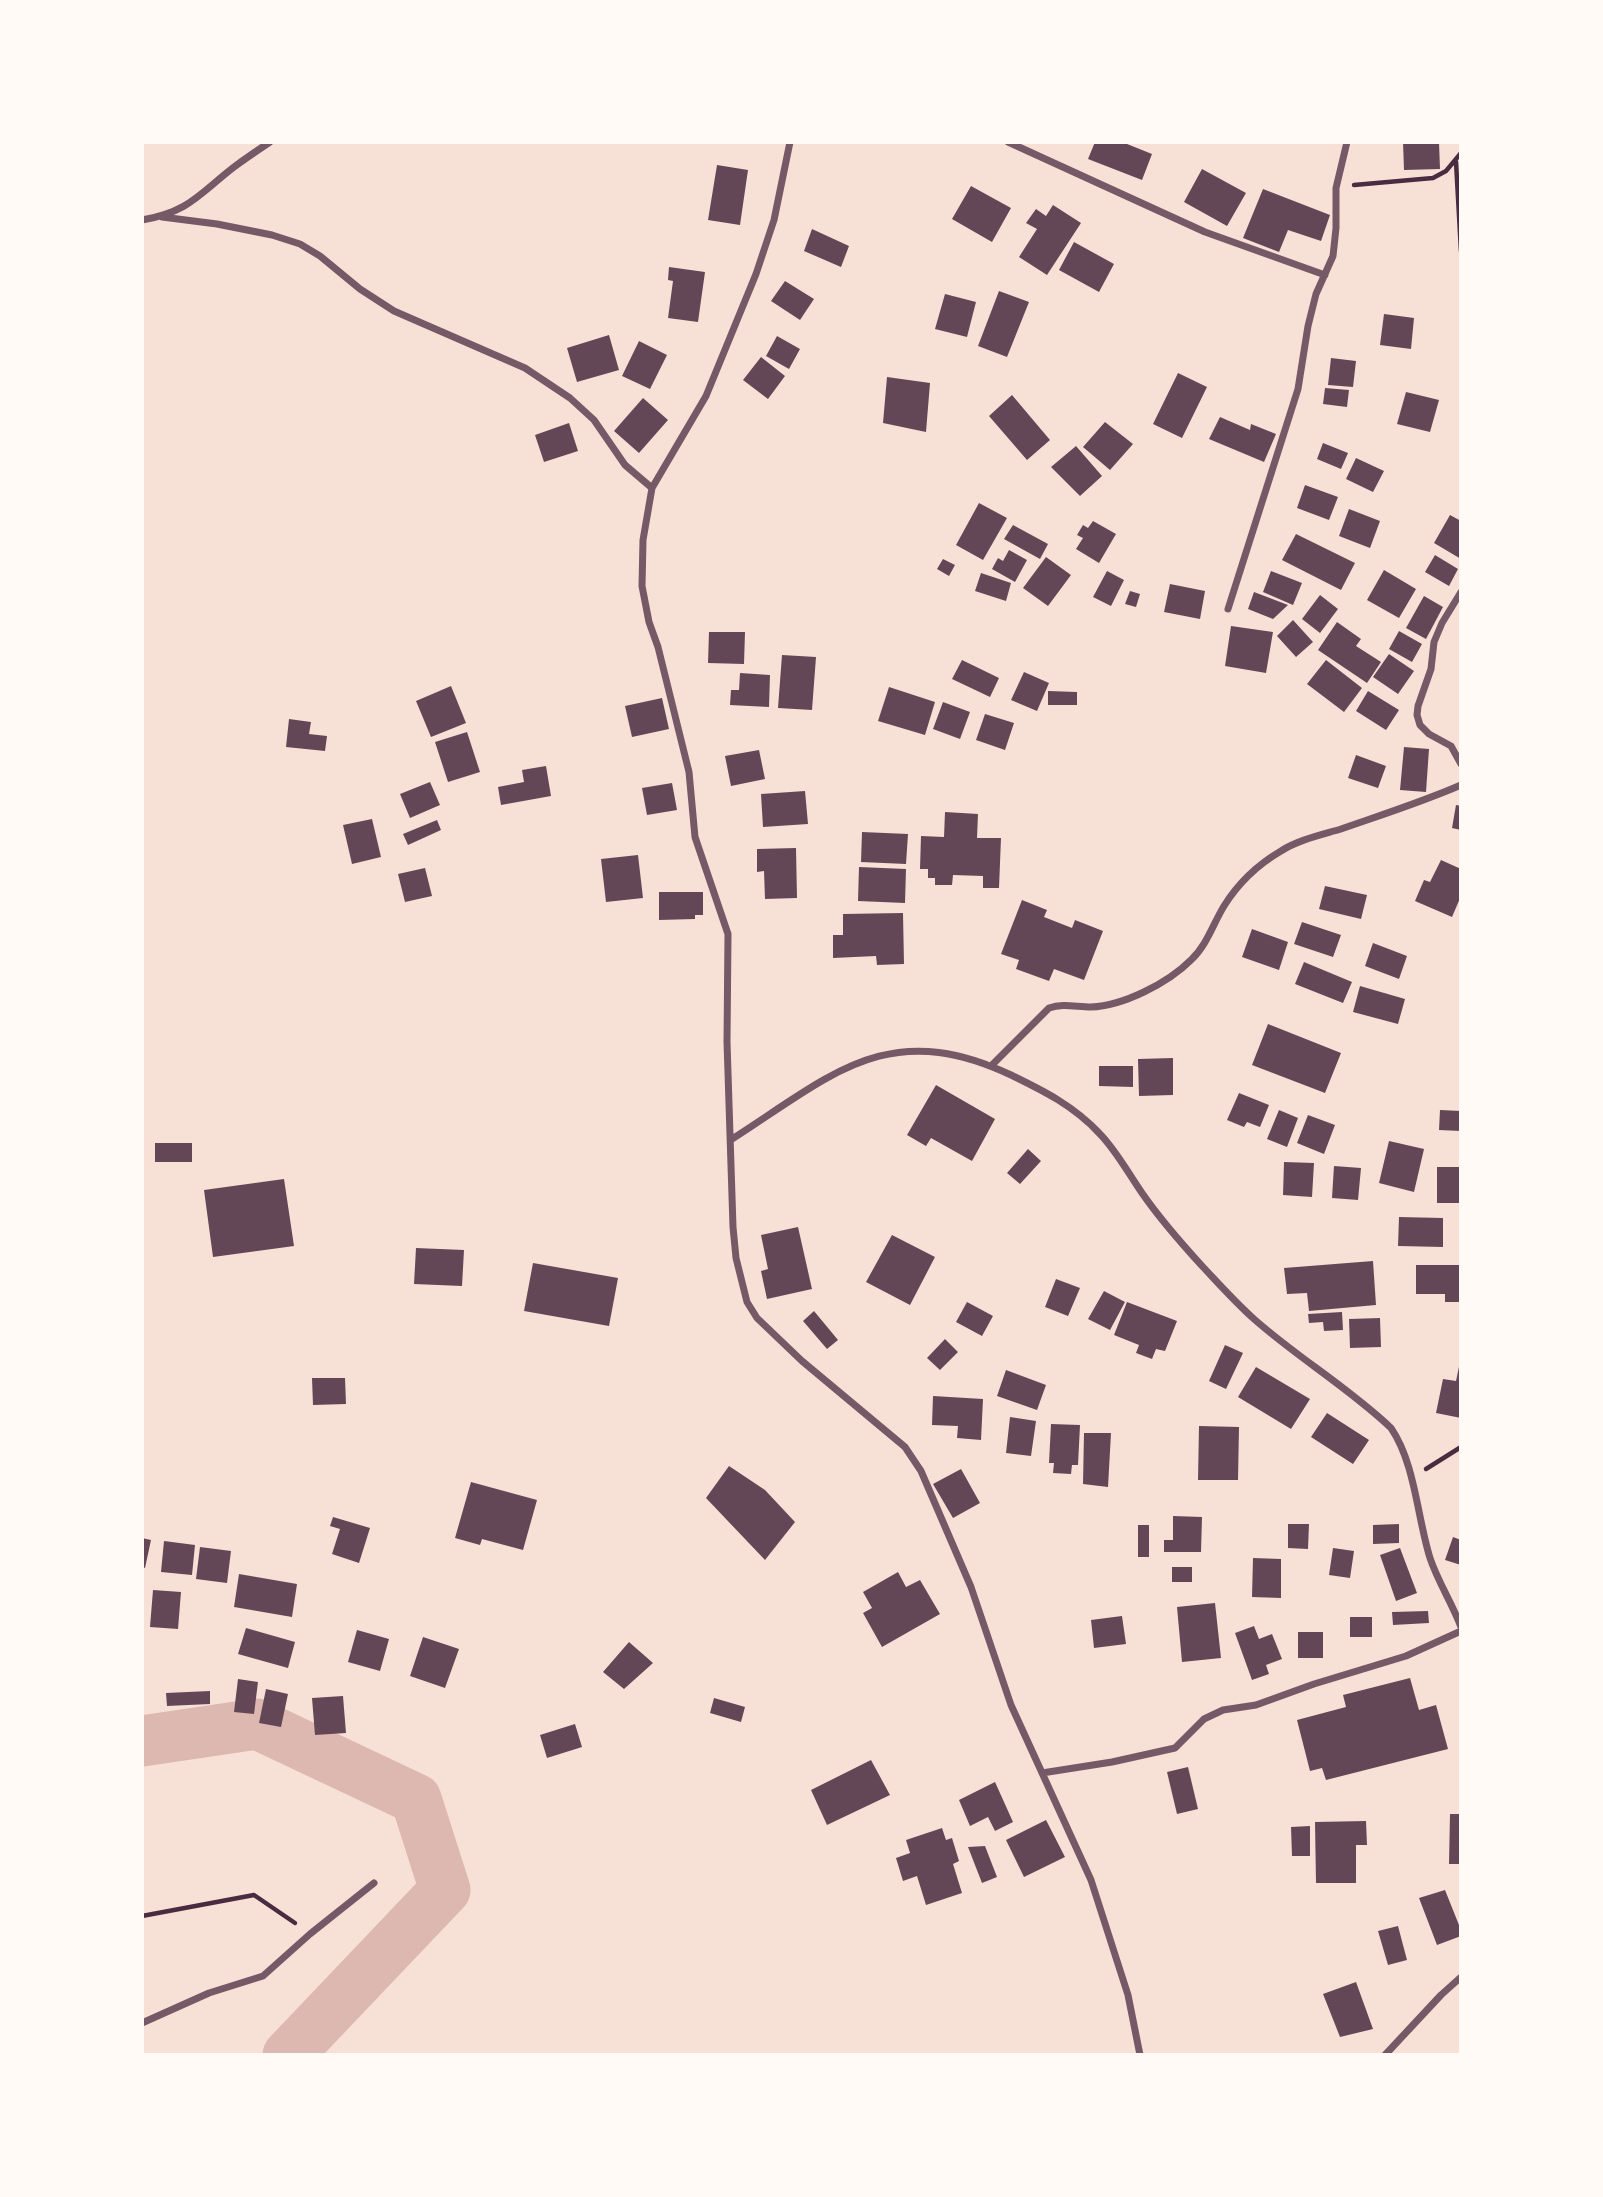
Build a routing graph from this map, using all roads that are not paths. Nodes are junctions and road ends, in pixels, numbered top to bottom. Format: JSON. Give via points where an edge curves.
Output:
{"nodes":[{"id":1,"x":270,"y":142,"type":"edge"},
{"id":2,"x":790,"y":142,"type":"edge"},
{"id":3,"x":1008,"y":142,"type":"edge"},
{"id":4,"x":1347,"y":142,"type":"edge"},
{"id":5,"x":162,"y":217,"type":"junction"},
{"id":6,"x":142,"y":220,"type":"edge"},
{"id":7,"x":1325,"y":275,"type":"junction"},
{"id":8,"x":652,"y":488,"type":"junction"},
{"id":9,"x":1461,"y":592,"type":"edge"},
{"id":10,"x":1228,"y":609,"type":"dead end"},
{"id":11,"x":1461,"y":764,"type":"edge"},
{"id":12,"x":1461,"y":785,"type":"edge"},
{"id":13,"x":990,"y":1066,"type":"junction"},
{"id":14,"x":732,"y":1139,"type":"junction"},
{"id":15,"x":1461,"y":1629,"type":"edge"},
{"id":16,"x":1042,"y":1773,"type":"junction"},
{"id":17,"x":374,"y":1882,"type":"dead end"},
{"id":18,"x":1461,"y":1977,"type":"edge"},
{"id":19,"x":142,"y":2023,"type":"edge"},
{"id":20,"x":1140,"y":2055,"type":"edge"},
{"id":21,"x":1385,"y":2055,"type":"edge"}],
"edges":[{"from":1,"to":5,"type":"street","via":[[192,203]]},
{"from":2,"to":8,"type":"street","via":[[774,220],[752,286],[706,396]]},
{"from":3,"to":7,"type":"street","via":[[1205,232]]},
{"from":4,"to":7,"type":"street","via":[[1336,188],[1332,256]]},
{"from":5,"to":6,"type":"street"},
{"from":5,"to":8,"type":"street","via":[[217,224],[300,244],[394,311],[525,368],[594,420],[625,465]]},
{"from":7,"to":10,"type":"street","via":[[1308,326],[1298,389]]},
{"from":8,"to":14,"type":"street","via":[[643,540],[642,586],[689,772],[695,837],[728,934]]},
{"from":9,"to":11,"type":"street","via":[[1434,642],[1417,715],[1429,734],[1451,746]]},
{"from":12,"to":13,"type":"street","via":[[1284,849],[1254,868],[1239,885],[1191,961],[1127,999],[1090,1007],[1059,1004],[1049,1008]]},
{"from":13,"to":14,"type":"street","via":[[939,1051],[866,1059],[842,1069]]},
{"from":13,"to":15,"type":"street","via":[[1065,1103],[1100,1133],[1156,1213],[1254,1319],[1391,1428],[1405,1451],[1431,1561]]},
{"from":14,"to":16,"type":"street","via":[[733,1227],[747,1302],[792,1352],[905,1447],[921,1471]]},
{"from":15,"to":16,"type":"street","via":[[1406,1656],[1256,1705],[1223,1710],[1204,1719],[1175,1748]]},
{"from":16,"to":20,"type":"street","via":[[1091,1880],[1128,1995]]},
{"from":17,"to":19,"type":"street","via":[[263,1976],[209,1993]]},
{"from":18,"to":21,"type":"street"}]}
